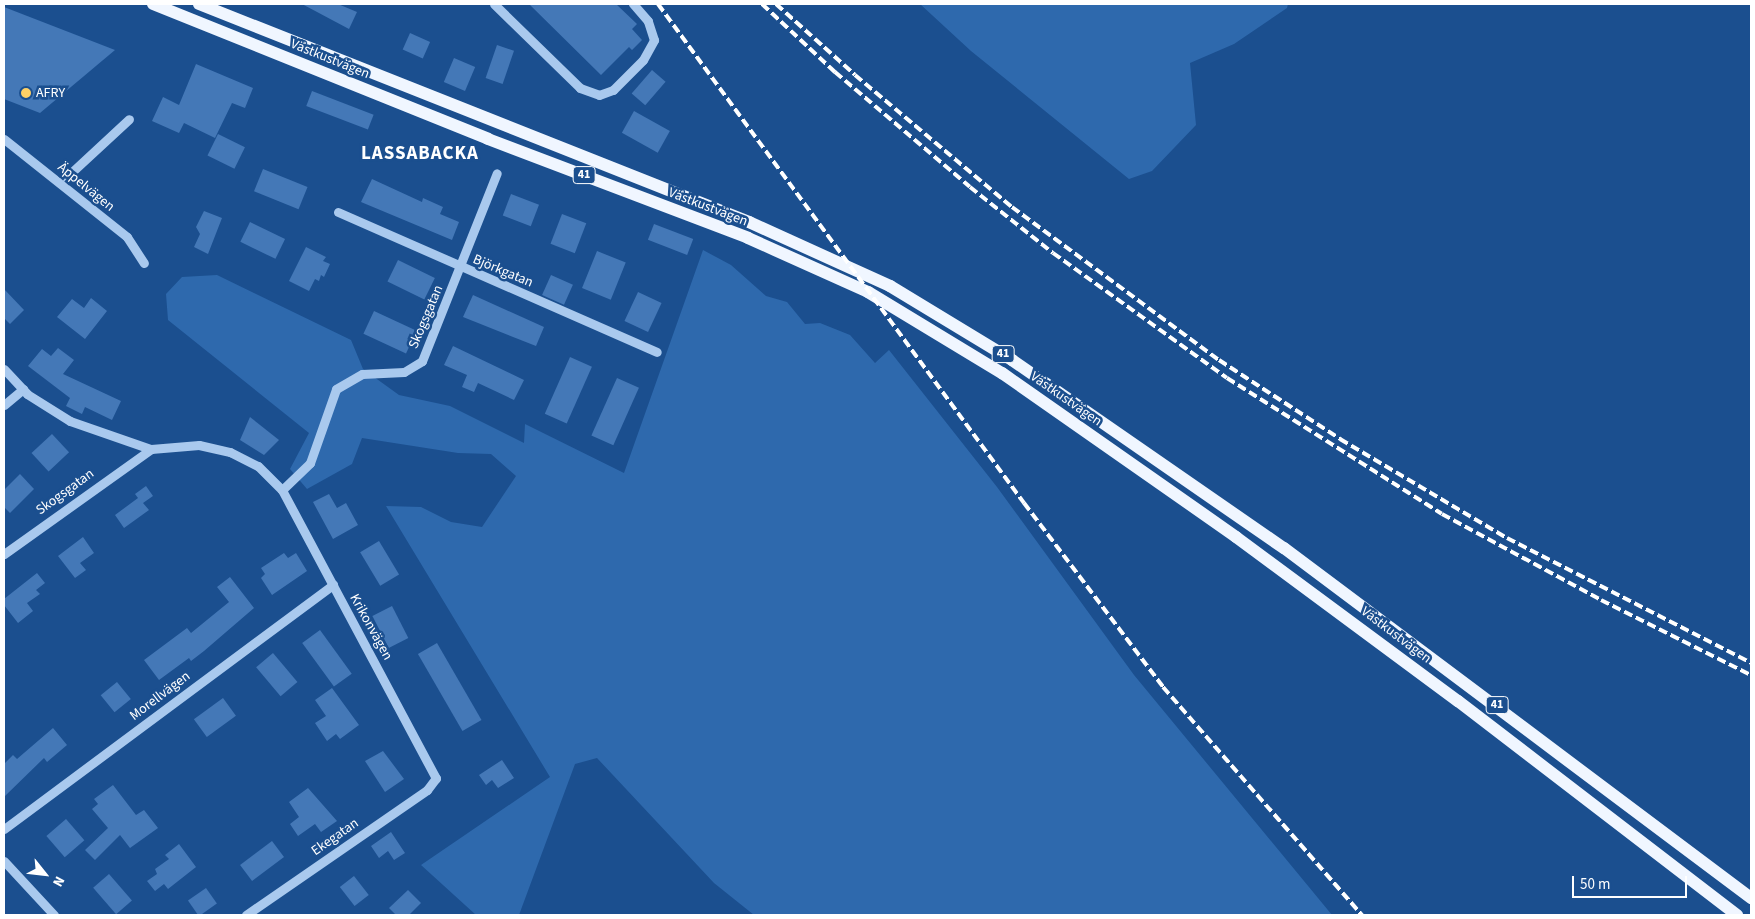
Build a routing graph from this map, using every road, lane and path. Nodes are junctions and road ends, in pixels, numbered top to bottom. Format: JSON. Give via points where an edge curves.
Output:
{"nodes":[{"id":1,"x":153,"y":4,"type":"edge"},
{"id":2,"x":199,"y":4,"type":"edge"},
{"id":3,"x":633,"y":4,"type":"edge"},
{"id":4,"x":497,"y":5,"type":"edge"},
{"id":5,"x":129,"y":119,"type":"dead end"},
{"id":6,"x":4,"y":140,"type":"edge"},
{"id":7,"x":497,"y":172,"type":"dead end"},
{"id":8,"x":60,"y":183,"type":"junction"},
{"id":9,"x":338,"y":212,"type":"dead end"},
{"id":10,"x":144,"y":262,"type":"dead end"},
{"id":11,"x":461,"y":268,"type":"junction"},
{"id":12,"x":657,"y":352,"type":"dead end"},
{"id":13,"x":4,"y":369,"type":"edge"},
{"id":14,"x":23,"y":389,"type":"junction"},
{"id":15,"x":4,"y":405,"type":"edge"},
{"id":16,"x":151,"y":449,"type":"junction"},
{"id":17,"x":282,"y":490,"type":"junction"},
{"id":18,"x":4,"y":554,"type":"edge"},
{"id":19,"x":333,"y":585,"type":"junction"},
{"id":20,"x":436,"y":778,"type":"joint"},
{"id":21,"x":4,"y":829,"type":"edge"},
{"id":22,"x":4,"y":861,"type":"edge"},
{"id":23,"x":1751,"y":898,"type":"edge"},
{"id":24,"x":54,"y":915,"type":"edge"},
{"id":25,"x":246,"y":915,"type":"edge"},
{"id":26,"x":1736,"y":915,"type":"edge"}],
"edges":[{"from":1,"to":26,"type":"main road","name":"Västkustvägen","number":"41","via":[[488,139],[748,238],[868,292],[1002,373],[1220,526],[1451,695]]},
{"from":2,"to":23,"type":"main road","name":"Västkustvägen","number":"41","via":[[758,225],[890,286],[1012,360],[1284,548]]},
{"from":3,"to":4,"type":"street","via":[[648,21],[654,40],[643,60],[613,90],[599,95],[580,88]]},
{"from":5,"to":8,"type":"street"},
{"from":6,"to":8,"type":"street","name":"Äppelvägen"},
{"from":7,"to":11,"type":"street","name":"Skogsgatan"},
{"from":8,"to":10,"type":"street","name":"Äppelvägen","via":[[126,237]]},
{"from":9,"to":11,"type":"street","name":"Björkgatan"},
{"from":11,"to":12,"type":"street","name":"Björkgatan"},
{"from":11,"to":17,"type":"street","name":"Skogsgatan","via":[[422,361],[404,372],[362,374],[336,389],[310,463]]},
{"from":13,"to":14,"type":"street"},
{"from":14,"to":15,"type":"street"},
{"from":14,"to":16,"type":"street","via":[[70,421]]},
{"from":16,"to":17,"type":"street","via":[[199,445],[230,452],[258,466]]},
{"from":16,"to":18,"type":"street","name":"Skogsgatan"},
{"from":17,"to":19,"type":"street","name":"Krikonvägen"},
{"from":19,"to":20,"type":"street","name":"Krikonvägen"},
{"from":19,"to":21,"type":"street","name":"Morellvägen"},
{"from":20,"to":25,"type":"street","name":"Ekegatan","via":[[427,790]]},
{"from":22,"to":24,"type":"street"}]}
